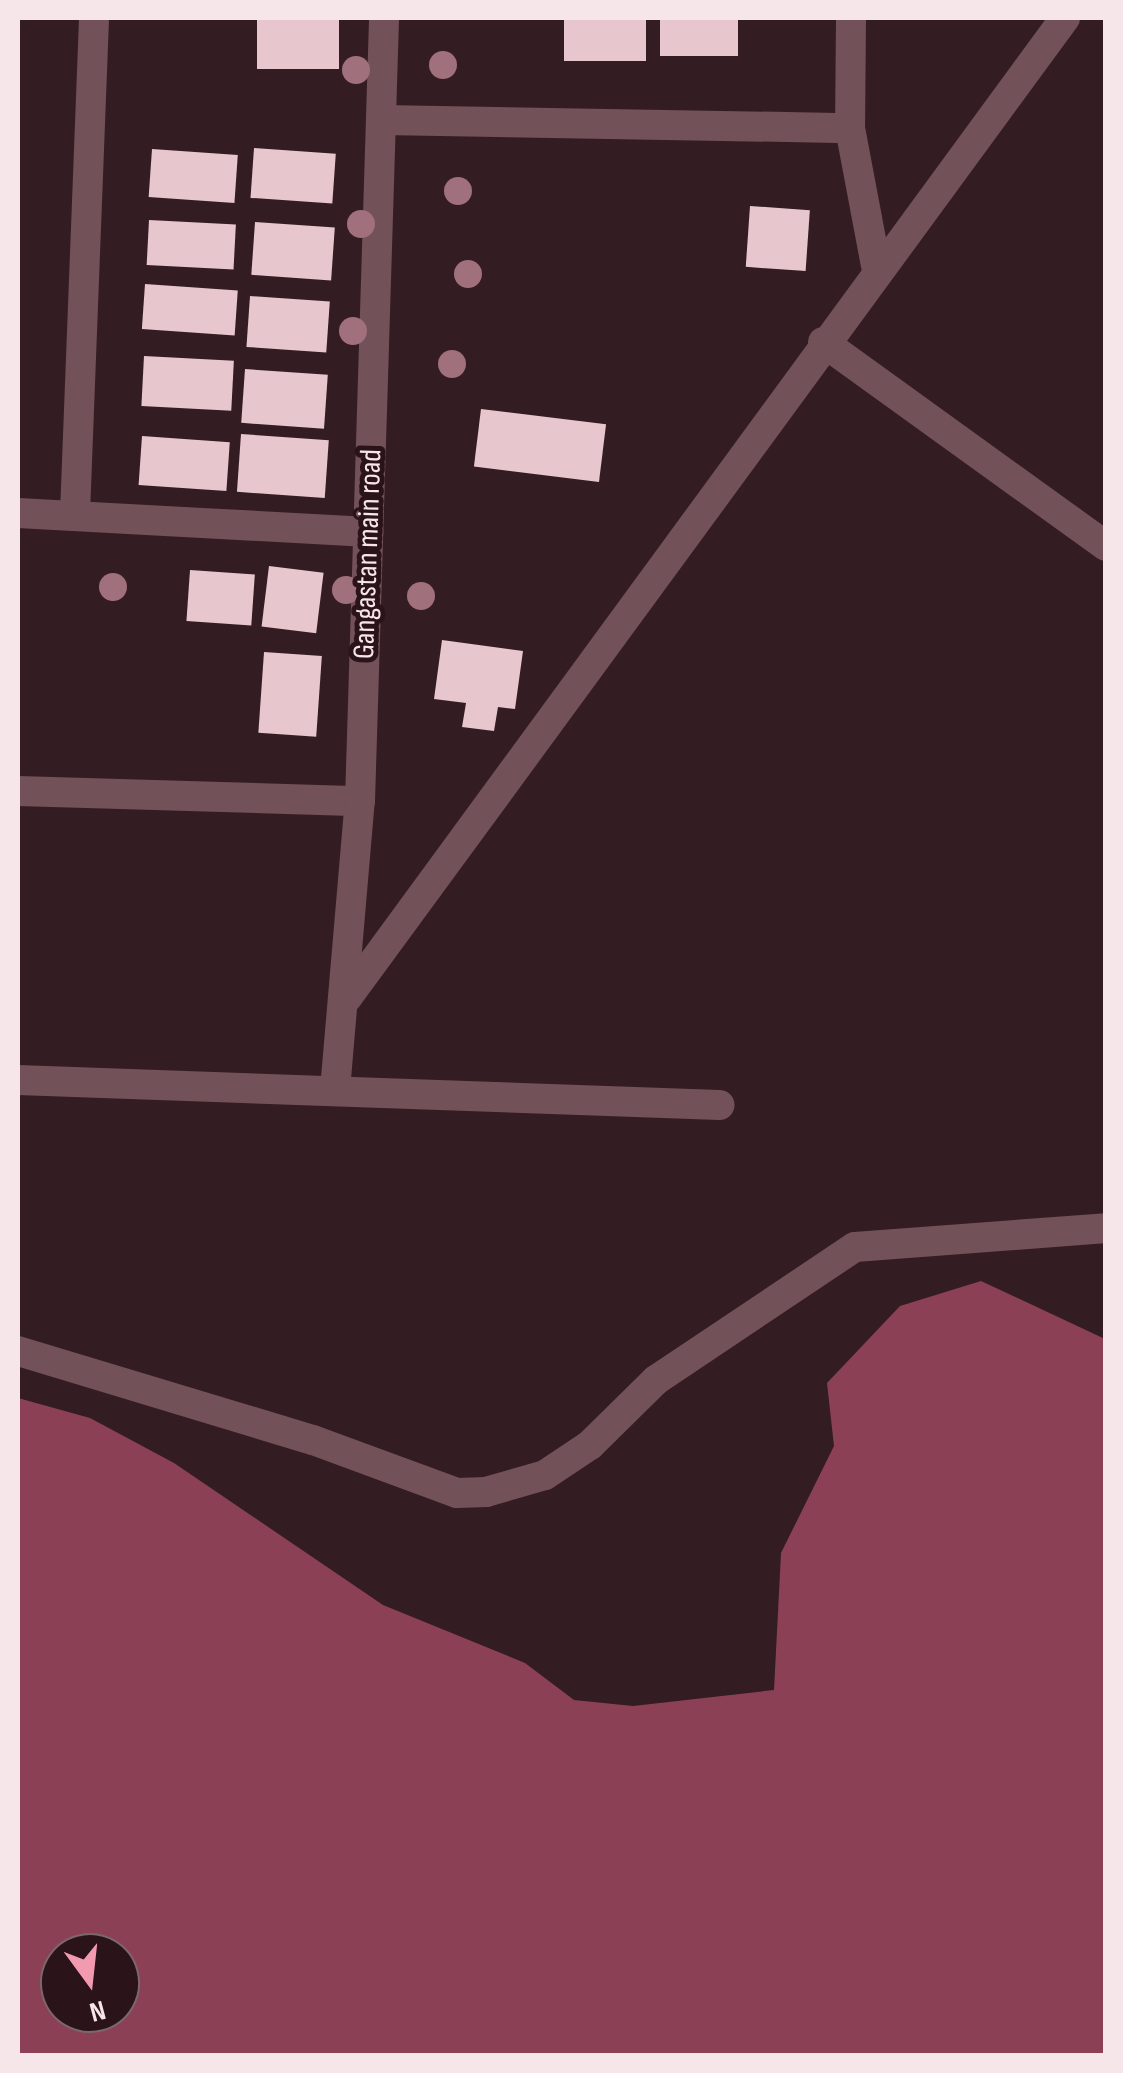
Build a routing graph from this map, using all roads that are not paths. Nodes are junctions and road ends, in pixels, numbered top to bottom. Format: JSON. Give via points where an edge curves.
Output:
{"nodes":[{"id":1,"x":94,"y":18,"type":"edge"},
{"id":2,"x":384,"y":18,"type":"edge"},
{"id":3,"x":851,"y":18,"type":"edge"},
{"id":4,"x":1065,"y":18,"type":"edge"},
{"id":5,"x":383,"y":120,"type":"junction"},
{"id":6,"x":850,"y":128,"type":"junction"},
{"id":7,"x":876,"y":266,"type":"junction"},
{"id":8,"x":823,"y":342,"type":"junction"},
{"id":9,"x":18,"y":513,"type":"edge"},
{"id":10,"x":76,"y":514,"type":"junction"},
{"id":11,"x":368,"y":532,"type":"junction"},
{"id":12,"x":1106,"y":546,"type":"edge"},
{"id":13,"x":18,"y":791,"type":"edge"},
{"id":14,"x":360,"y":801,"type":"junction"},
{"id":15,"x":346,"y":998,"type":"junction"},
{"id":16,"x":18,"y":1080,"type":"edge"},
{"id":17,"x":336,"y":1090,"type":"junction"},
{"id":18,"x":720,"y":1104,"type":"dead end"},
{"id":19,"x":1106,"y":1228,"type":"edge"},
{"id":20,"x":18,"y":1351,"type":"edge"}],
"edges":[{"from":1,"to":10,"type":"street"},
{"from":2,"to":5,"type":"street","name":"Gangastan main road"},
{"from":3,"to":6,"type":"street"},
{"from":4,"to":7,"type":"street"},
{"from":5,"to":6,"type":"street"},
{"from":5,"to":11,"type":"street","name":"Gangastan main road"},
{"from":6,"to":7,"type":"street"},
{"from":7,"to":8,"type":"street"},
{"from":8,"to":12,"type":"street"},
{"from":8,"to":15,"type":"street"},
{"from":9,"to":10,"type":"street"},
{"from":10,"to":11,"type":"street"},
{"from":11,"to":14,"type":"street","name":"Gangastan main road"},
{"from":13,"to":14,"type":"street"},
{"from":14,"to":15,"type":"street","name":"Gangastan main road"},
{"from":15,"to":17,"type":"street","name":"Gangastan main road"},
{"from":16,"to":17,"type":"street"},
{"from":17,"to":18,"type":"street"},
{"from":19,"to":20,"type":"street","via":[[855,1248],[656,1380],[560,1465],[486,1492],[457,1492],[313,1440]]}]}
